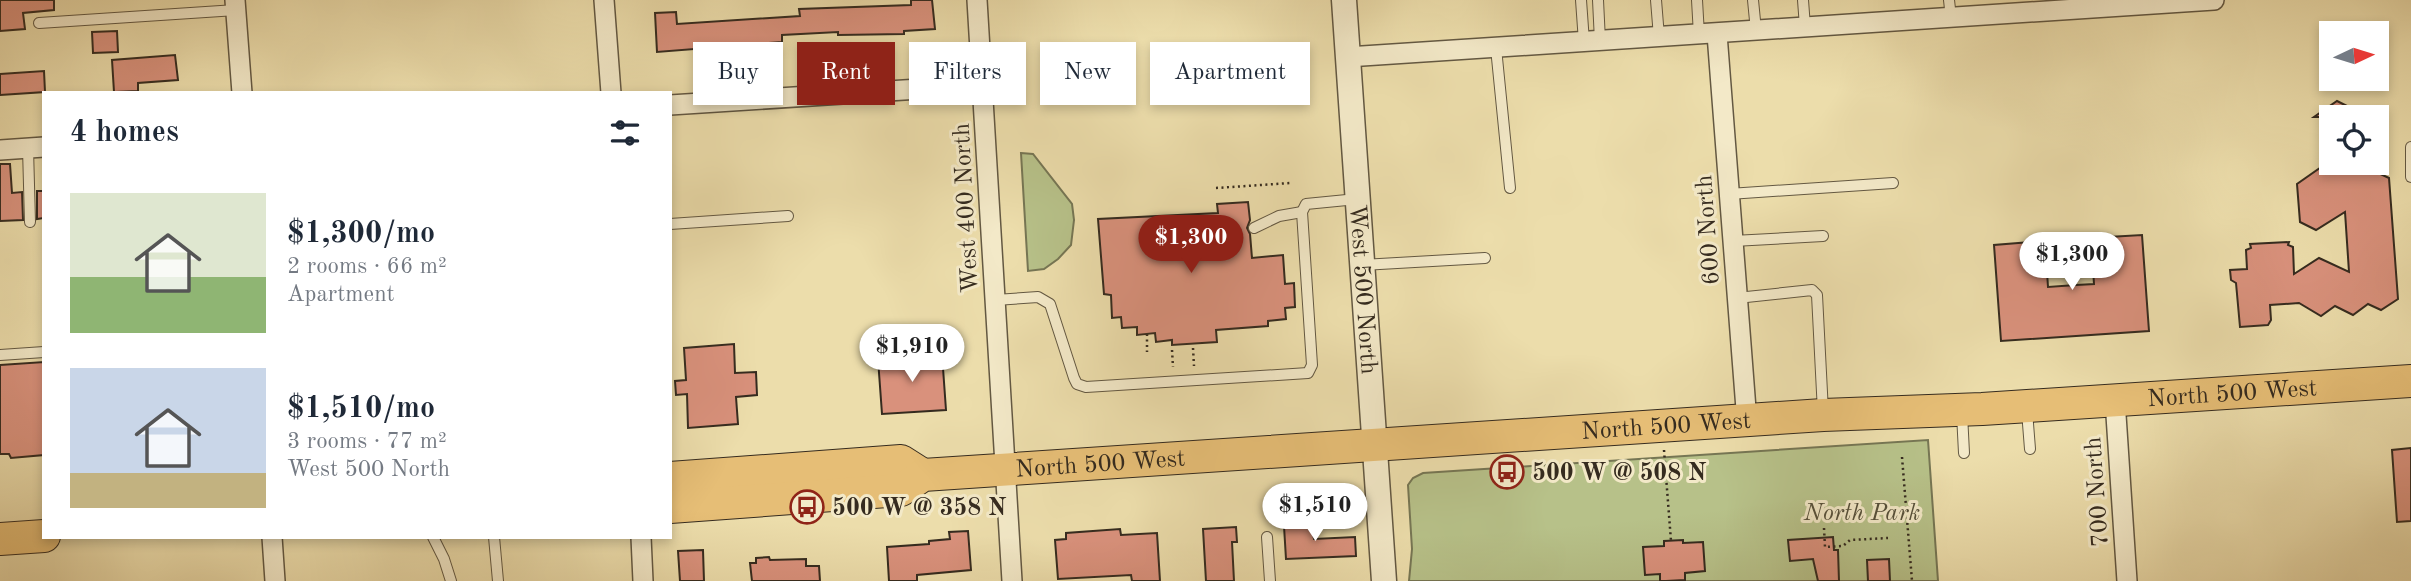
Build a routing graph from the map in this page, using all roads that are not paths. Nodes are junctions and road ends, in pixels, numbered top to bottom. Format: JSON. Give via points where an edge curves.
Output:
{"nodes":[{"id":1,"x":604,"y":0,"type":"edge"},
{"id":2,"x":976,"y":0,"type":"edge"},
{"id":3,"x":1344,"y":0,"type":"edge"},
{"id":4,"x":1581,"y":0,"type":"edge"},
{"id":5,"x":1598,"y":0,"type":"edge"},
{"id":6,"x":1656,"y":0,"type":"edge"},
{"id":7,"x":1697,"y":0,"type":"edge"},
{"id":8,"x":1753,"y":0,"type":"edge"},
{"id":9,"x":1803,"y":0,"type":"edge"},
{"id":10,"x":2214,"y":0,"type":"edge"},
{"id":11,"x":2131,"y":3,"type":"edge"},
{"id":12,"x":236,"y":5,"type":"edge"},
{"id":13,"x":1950,"y":9,"type":"edge"},
{"id":14,"x":39,"y":23,"type":"dead end"},
{"id":15,"x":1805,"y":28,"type":"junction"},
{"id":16,"x":1756,"y":31,"type":"junction"},
{"id":17,"x":1708,"y":34,"type":"junction"},
{"id":18,"x":1659,"y":37,"type":"junction"},
{"id":19,"x":979,"y":42,"type":"edge"},
{"id":20,"x":1592,"y":42,"type":"junction"},
{"id":21,"x":1496,"y":48,"type":"junction"},
{"id":22,"x":1348,"y":57,"type":"junction"},
{"id":23,"x":909,"y":90,"type":"edge"},
{"id":24,"x":242,"y":91,"type":"edge"},
{"id":25,"x":611,"y":91,"type":"edge"},
{"id":26,"x":672,"y":105,"type":"edge"},
{"id":27,"x":983,"y":105,"type":"edge"},
{"id":28,"x":2411,"y":147,"type":"edge"},
{"id":29,"x":36,"y":148,"type":"edge"},
{"id":30,"x":0,"y":150,"type":"edge"},
{"id":31,"x":2411,"y":177,"type":"edge"},
{"id":32,"x":1893,"y":183,"type":"dead end"},
{"id":33,"x":1510,"y":188,"type":"dead end"},
{"id":34,"x":1729,"y":194,"type":"junction"},
{"id":35,"x":1357,"y":199,"type":"junction"},
{"id":36,"x":1304,"y":208,"type":"junction"},
{"id":37,"x":788,"y":216,"type":"dead end"},
{"id":38,"x":30,"y":222,"type":"dead end"},
{"id":39,"x":672,"y":225,"type":"edge"},
{"id":40,"x":1254,"y":228,"type":"dead end"},
{"id":41,"x":1823,"y":236,"type":"dead end"},
{"id":42,"x":1733,"y":242,"type":"junction"},
{"id":43,"x":1485,"y":258,"type":"dead end"},
{"id":44,"x":1362,"y":265,"type":"junction"},
{"id":45,"x":1737,"y":298,"type":"junction"},
{"id":46,"x":995,"y":300,"type":"junction"},
{"id":47,"x":42,"y":352,"type":"edge"},
{"id":48,"x":0,"y":355,"type":"edge"},
{"id":49,"x":2411,"y":382,"type":"edge"},
{"id":50,"x":2115,"y":400,"type":"junction"},
{"id":51,"x":2027,"y":406,"type":"junction"},
{"id":52,"x":1962,"y":410,"type":"junction"},
{"id":53,"x":1823,"y":415,"type":"junction"},
{"id":54,"x":1747,"y":422,"type":"junction"},
{"id":55,"x":1374,"y":444,"type":"junction"},
{"id":56,"x":2030,"y":449,"type":"dead end"},
{"id":57,"x":1964,"y":453,"type":"dead end"},
{"id":58,"x":1004,"y":469,"type":"junction"},
{"id":59,"x":923,"y":475,"type":"junction"},
{"id":60,"x":672,"y":478,"type":"edge"},
{"id":61,"x":672,"y":507,"type":"edge"},
{"id":62,"x":42,"y":536,"type":"edge"},
{"id":63,"x":1267,"y":537,"type":"dead end"},
{"id":64,"x":0,"y":539,"type":"edge"},
{"id":65,"x":272,"y":539,"type":"edge"},
{"id":66,"x":434,"y":539,"type":"edge"},
{"id":67,"x":494,"y":539,"type":"edge"},
{"id":68,"x":641,"y":539,"type":"edge"},
{"id":69,"x":275,"y":581,"type":"edge"},
{"id":70,"x":451,"y":581,"type":"edge"},
{"id":71,"x":498,"y":581,"type":"edge"},
{"id":72,"x":643,"y":581,"type":"edge"},
{"id":73,"x":1012,"y":581,"type":"edge"},
{"id":74,"x":1270,"y":581,"type":"edge"},
{"id":75,"x":1384,"y":581,"type":"edge"},
{"id":76,"x":2127,"y":581,"type":"edge"}],
"edges":[{"from":1,"to":25,"type":"street"},
{"from":2,"to":19,"type":"street","name":"West 400 North"},
{"from":3,"to":22,"type":"street","name":"West 500 North"},
{"from":4,"to":20,"type":"lane"},
{"from":5,"to":20,"type":"lane"},
{"from":6,"to":18,"type":"lane"},
{"from":7,"to":17,"type":"lane"},
{"from":8,"to":16,"type":"lane"},
{"from":9,"to":15,"type":"lane"},
{"from":10,"to":11,"type":"street"},
{"from":11,"to":13,"type":"street"},
{"from":12,"to":14,"type":"lane"},
{"from":12,"to":24,"type":"street"},
{"from":13,"to":15,"type":"street"},
{"from":15,"to":16,"type":"street"},
{"from":16,"to":17,"type":"street"},
{"from":17,"to":18,"type":"street"},
{"from":17,"to":34,"type":"street","name":"600 North"},
{"from":18,"to":20,"type":"street"},
{"from":20,"to":21,"type":"street"},
{"from":21,"to":22,"type":"street"},
{"from":21,"to":33,"type":"lane"},
{"from":22,"to":35,"type":"street","name":"West 500 North"},
{"from":23,"to":26,"type":"street"},
{"from":27,"to":46,"type":"street","name":"West 400 North"},
{"from":28,"to":31,"type":"lane"},
{"from":29,"to":30,"type":"street"},
{"from":29,"to":38,"type":"lane"},
{"from":32,"to":34,"type":"lane"},
{"from":34,"to":42,"type":"street","name":"600 North"},
{"from":35,"to":36,"type":"lane"},
{"from":35,"to":44,"type":"street","name":"West 500 North"},
{"from":36,"to":40,"type":"lane"},
{"from":36,"to":46,"type":"lane","via":[[1312,365],[1308,373],[1086,387],[1077,384],[1050,304],[1038,297]]},
{"from":37,"to":39,"type":"lane"},
{"from":41,"to":42,"type":"lane"},
{"from":42,"to":45,"type":"street","name":"600 North"},
{"from":43,"to":44,"type":"lane"},
{"from":44,"to":55,"type":"street","name":"West 500 North"},
{"from":45,"to":53,"type":"lane","via":[[1812,290],[1817,295]]},
{"from":45,"to":54,"type":"street","name":"600 North"},
{"from":46,"to":58,"type":"street","name":"West 400 North"},
{"from":47,"to":48,"type":"lane"},
{"from":49,"to":50,"type":"main road","name":"North 500 West"},
{"from":50,"to":51,"type":"main road","name":"North 500 West"},
{"from":50,"to":76,"type":"street","name":"700 North"},
{"from":51,"to":52,"type":"main road","name":"North 500 West"},
{"from":51,"to":56,"type":"lane"},
{"from":52,"to":53,"type":"main road","name":"North 500 West"},
{"from":52,"to":57,"type":"lane"},
{"from":53,"to":54,"type":"main road","name":"North 500 West"},
{"from":54,"to":55,"type":"main road","name":"North 500 West"},
{"from":55,"to":58,"type":"main road","name":"North 500 West"},
{"from":55,"to":75,"type":"street","name":"West 500 North"},
{"from":58,"to":59,"type":"main road","name":"North 500 West"},
{"from":58,"to":73,"type":"street","name":"West 400 North"},
{"from":59,"to":60,"type":"main road","name":"North 500 West","via":[[901,461]]},
{"from":59,"to":61,"type":"main road","name":"North 500 West","via":[[901,490]]},
{"from":62,"to":64,"type":"main road"},
{"from":63,"to":74,"type":"lane"},
{"from":65,"to":69,"type":"street"},
{"from":66,"to":70,"type":"lane"},
{"from":67,"to":71,"type":"lane"},
{"from":68,"to":72,"type":"street"}]}
